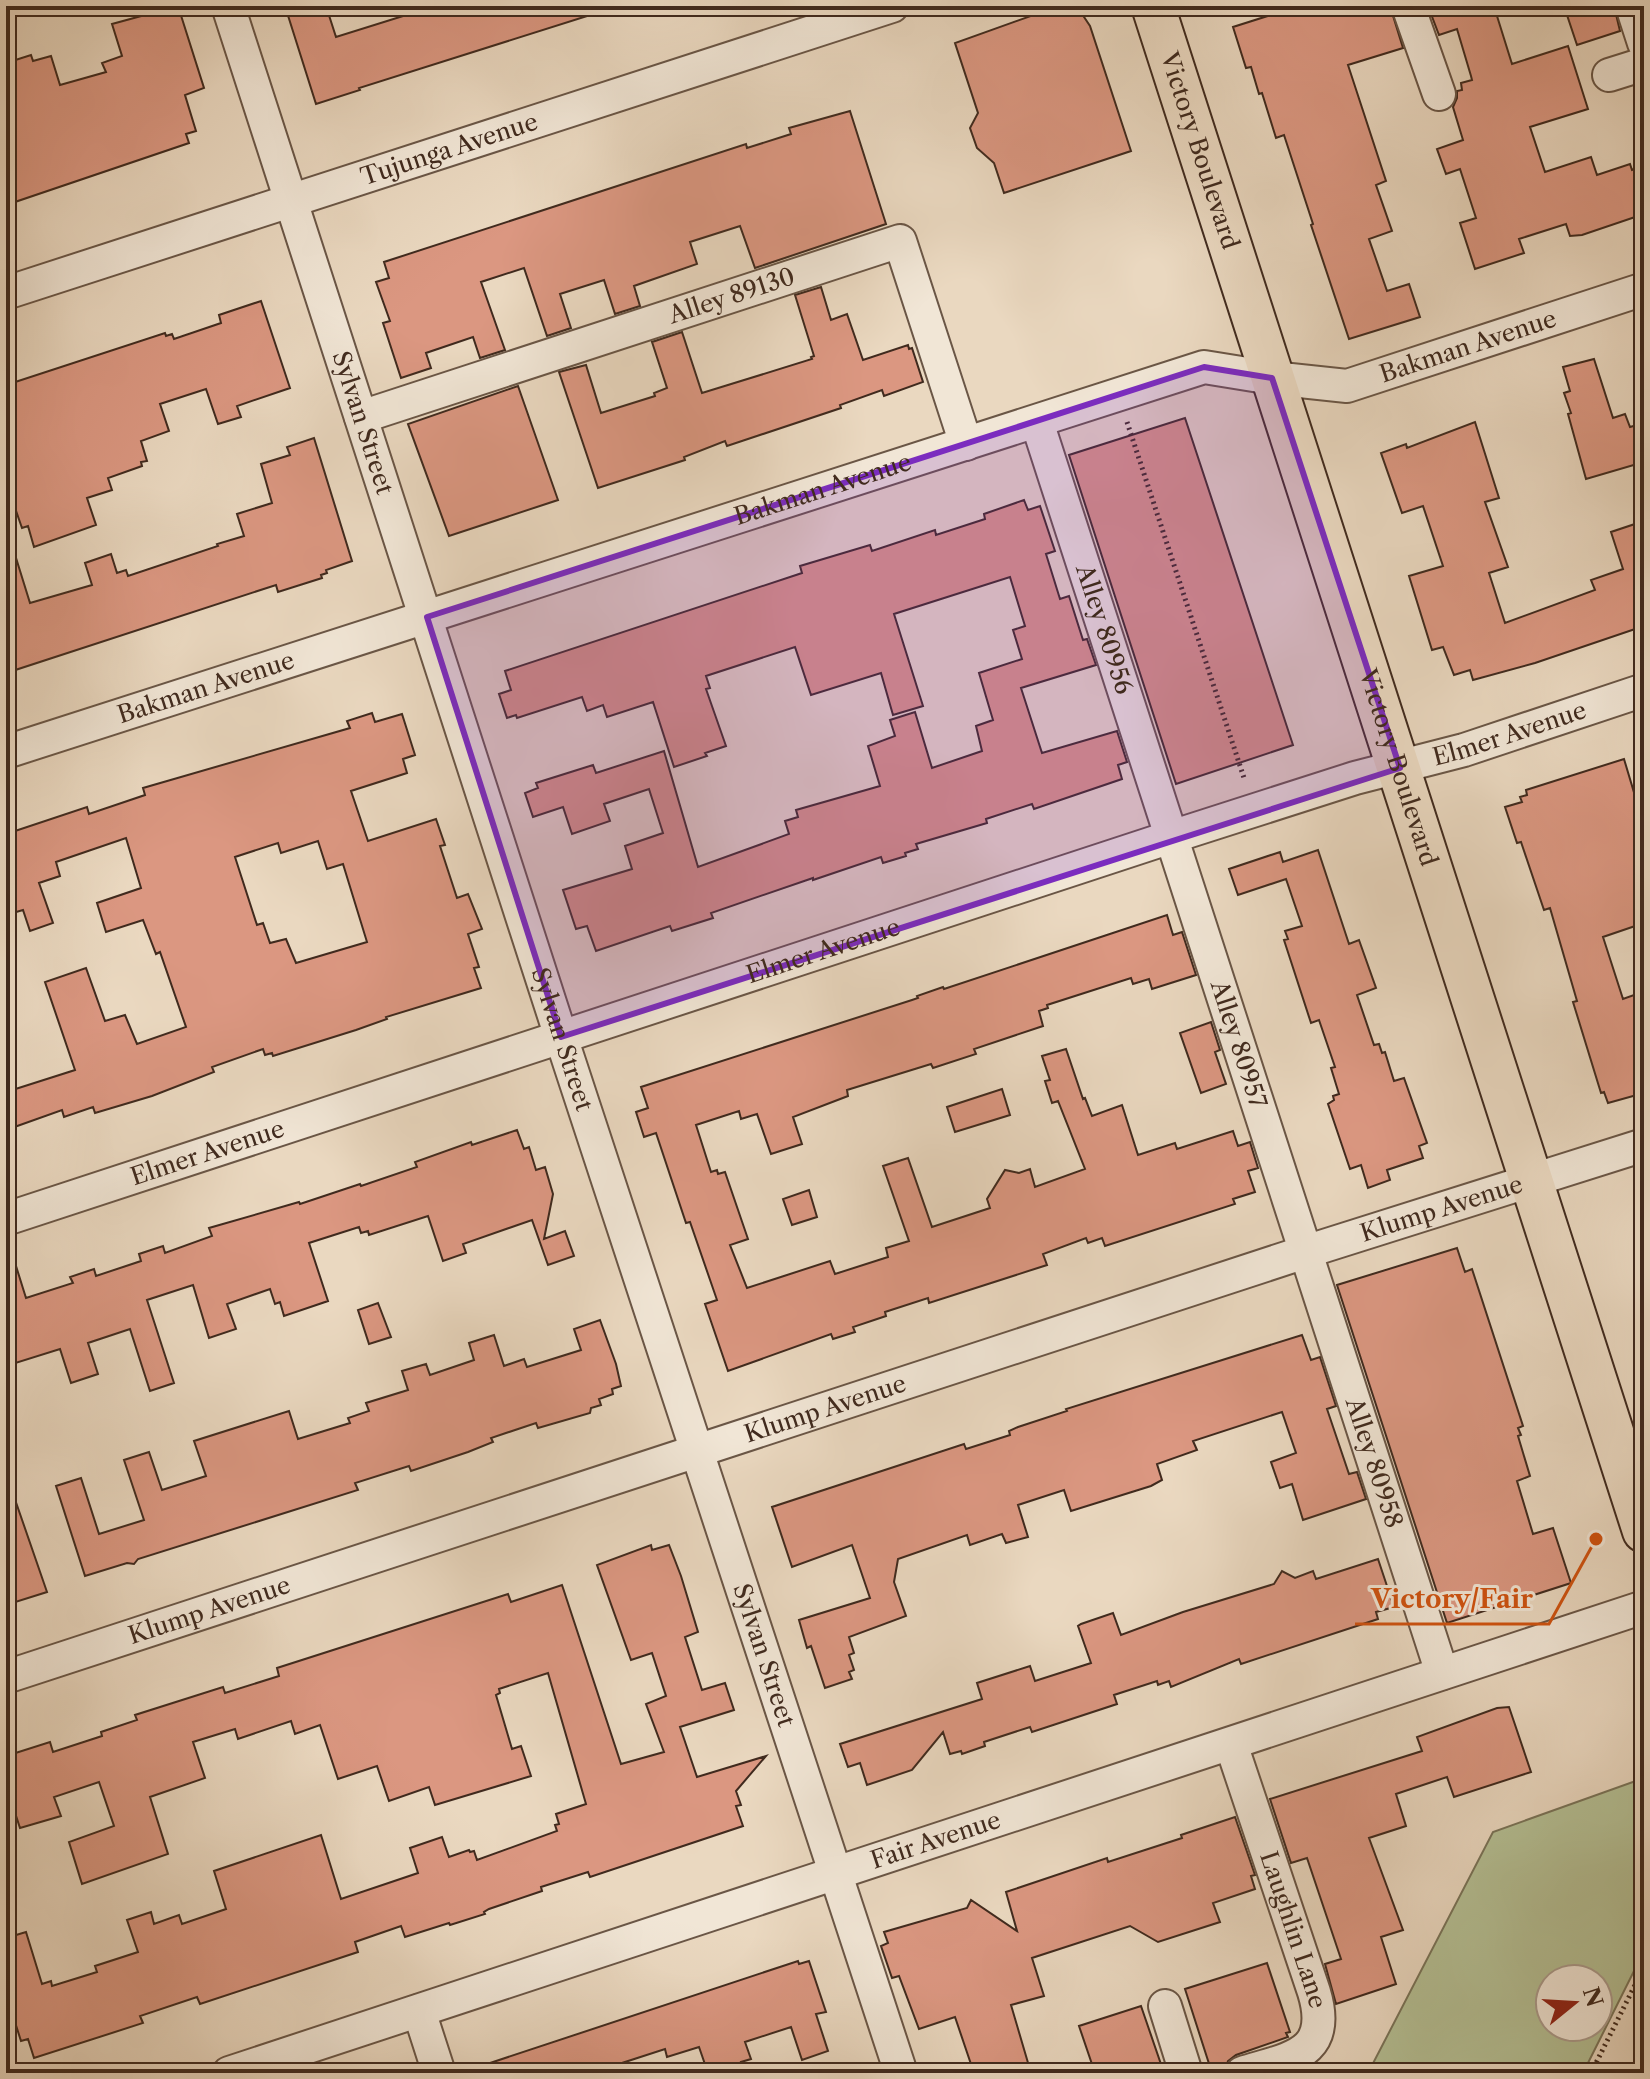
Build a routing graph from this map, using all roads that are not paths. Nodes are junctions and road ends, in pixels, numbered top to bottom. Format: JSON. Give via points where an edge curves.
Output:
{"nodes":[{"id":1,"x":228,"y":6,"type":"edge"},
{"id":2,"x":1153,"y":6,"type":"edge"},
{"id":3,"x":1408,"y":6,"type":"edge"},
{"id":4,"x":1632,"y":6,"type":"edge"},
{"id":5,"x":881,"y":8,"type":"edge"},
{"id":6,"x":1644,"y":43,"type":"edge"},
{"id":7,"x":1644,"y":64,"type":"edge"},
{"id":8,"x":1609,"y":75,"type":"dead end"},
{"id":9,"x":1439,"y":94,"type":"dead end"},
{"id":10,"x":290,"y":200,"type":"junction"},
{"id":11,"x":1644,"y":289,"type":"edge"},
{"id":12,"x":6,"y":293,"type":"edge"},
{"id":13,"x":1272,"y":378,"type":"junction"},
{"id":14,"x":361,"y":417,"type":"junction"},
{"id":15,"x":1037,"y":422,"type":"junction"},
{"id":16,"x":966,"y":444,"type":"junction"},
{"id":17,"x":427,"y":617,"type":"junction"},
{"id":18,"x":1644,"y":690,"type":"edge"},
{"id":19,"x":6,"y":752,"type":"edge"},
{"id":20,"x":1400,"y":768,"type":"junction"},
{"id":21,"x":1171,"y":837,"type":"junction"},
{"id":22,"x":561,"y":1037,"type":"junction"},
{"id":23,"x":1644,"y":1145,"type":"edge"},
{"id":24,"x":1532,"y":1179,"type":"junction"},
{"id":25,"x":6,"y":1219,"type":"edge"},
{"id":26,"x":1305,"y":1252,"type":"junction"},
{"id":27,"x":697,"y":1452,"type":"junction"},
{"id":28,"x":1644,"y":1531,"type":"edge"},
{"id":29,"x":1644,"y":1607,"type":"edge"},
{"id":30,"x":1442,"y":1673,"type":"junction"},
{"id":31,"x":6,"y":1677,"type":"edge"},
{"id":32,"x":1231,"y":1744,"type":"junction"},
{"id":33,"x":836,"y":1874,"type":"junction"},
{"id":34,"x":1165,"y":2006,"type":"dead end"},
{"id":35,"x":419,"y":2011,"type":"junction"},
{"id":36,"x":229,"y":2073,"type":"edge"},
{"id":37,"x":439,"y":2073,"type":"edge"},
{"id":38,"x":901,"y":2073,"type":"edge"},
{"id":39,"x":1186,"y":2073,"type":"edge"},
{"id":40,"x":1242,"y":2073,"type":"edge"}],
"edges":[{"from":1,"to":10,"type":"street","name":"Sylvan Street"},
{"from":2,"to":13,"type":"main road","name":"Victory Boulevard"},
{"from":3,"to":9,"type":"street"},
{"from":4,"to":6,"type":"street"},
{"from":5,"to":10,"type":"street","name":"Tujunga Avenue"},
{"from":7,"to":8,"type":"street"},
{"from":10,"to":12,"type":"street","name":"Tujunga Avenue"},
{"from":10,"to":14,"type":"street","name":"Sylvan Street"},
{"from":11,"to":13,"type":"street","name":"Bakman Avenue","via":[[1347,386]]},
{"from":13,"to":15,"type":"street","name":"Bakman Avenue","via":[[1204,367]]},
{"from":13,"to":20,"type":"main road","name":"Victory Boulevard"},
{"from":14,"to":16,"type":"street","name":"Alley 89130","via":[[900,241]]},
{"from":14,"to":17,"type":"street","name":"Sylvan Street"},
{"from":15,"to":16,"type":"street","name":"Bakman Avenue"},
{"from":15,"to":21,"type":"street","name":"Alley 80956"},
{"from":16,"to":17,"type":"street","name":"Bakman Avenue"},
{"from":17,"to":19,"type":"street","name":"Bakman Avenue"},
{"from":17,"to":22,"type":"street","name":"Sylvan Street"},
{"from":18,"to":20,"type":"street","name":"Elmer Avenue"},
{"from":20,"to":21,"type":"street","name":"Elmer Avenue"},
{"from":20,"to":24,"type":"main road","name":"Victory Boulevard"},
{"from":21,"to":22,"type":"street","name":"Elmer Avenue"},
{"from":21,"to":26,"type":"street","name":"Alley 80957"},
{"from":22,"to":25,"type":"street","name":"Elmer Avenue"},
{"from":22,"to":27,"type":"street","name":"Sylvan Street"},
{"from":23,"to":24,"type":"street","name":"Klump Avenue"},
{"from":24,"to":26,"type":"street","name":"Klump Avenue"},
{"from":24,"to":28,"type":"main road","name":"Victory Boulevard"},
{"from":26,"to":27,"type":"street","name":"Klump Avenue"},
{"from":26,"to":30,"type":"street","name":"Alley 80958"},
{"from":27,"to":31,"type":"street","name":"Klump Avenue"},
{"from":27,"to":33,"type":"street","name":"Sylvan Street"},
{"from":29,"to":30,"type":"street","name":"Fair Avenue"},
{"from":30,"to":32,"type":"street","name":"Fair Avenue"},
{"from":32,"to":33,"type":"street","name":"Fair Avenue"},
{"from":32,"to":40,"type":"street","name":"Laughlin Lane","via":[[1320,2024],[1304,2051]]},
{"from":33,"to":35,"type":"street","name":"Fair Avenue"},
{"from":33,"to":38,"type":"street","name":"Sylvan Street"},
{"from":34,"to":39,"type":"street"},
{"from":35,"to":36,"type":"street","name":"Fair Avenue"},
{"from":35,"to":37,"type":"street"}]}
